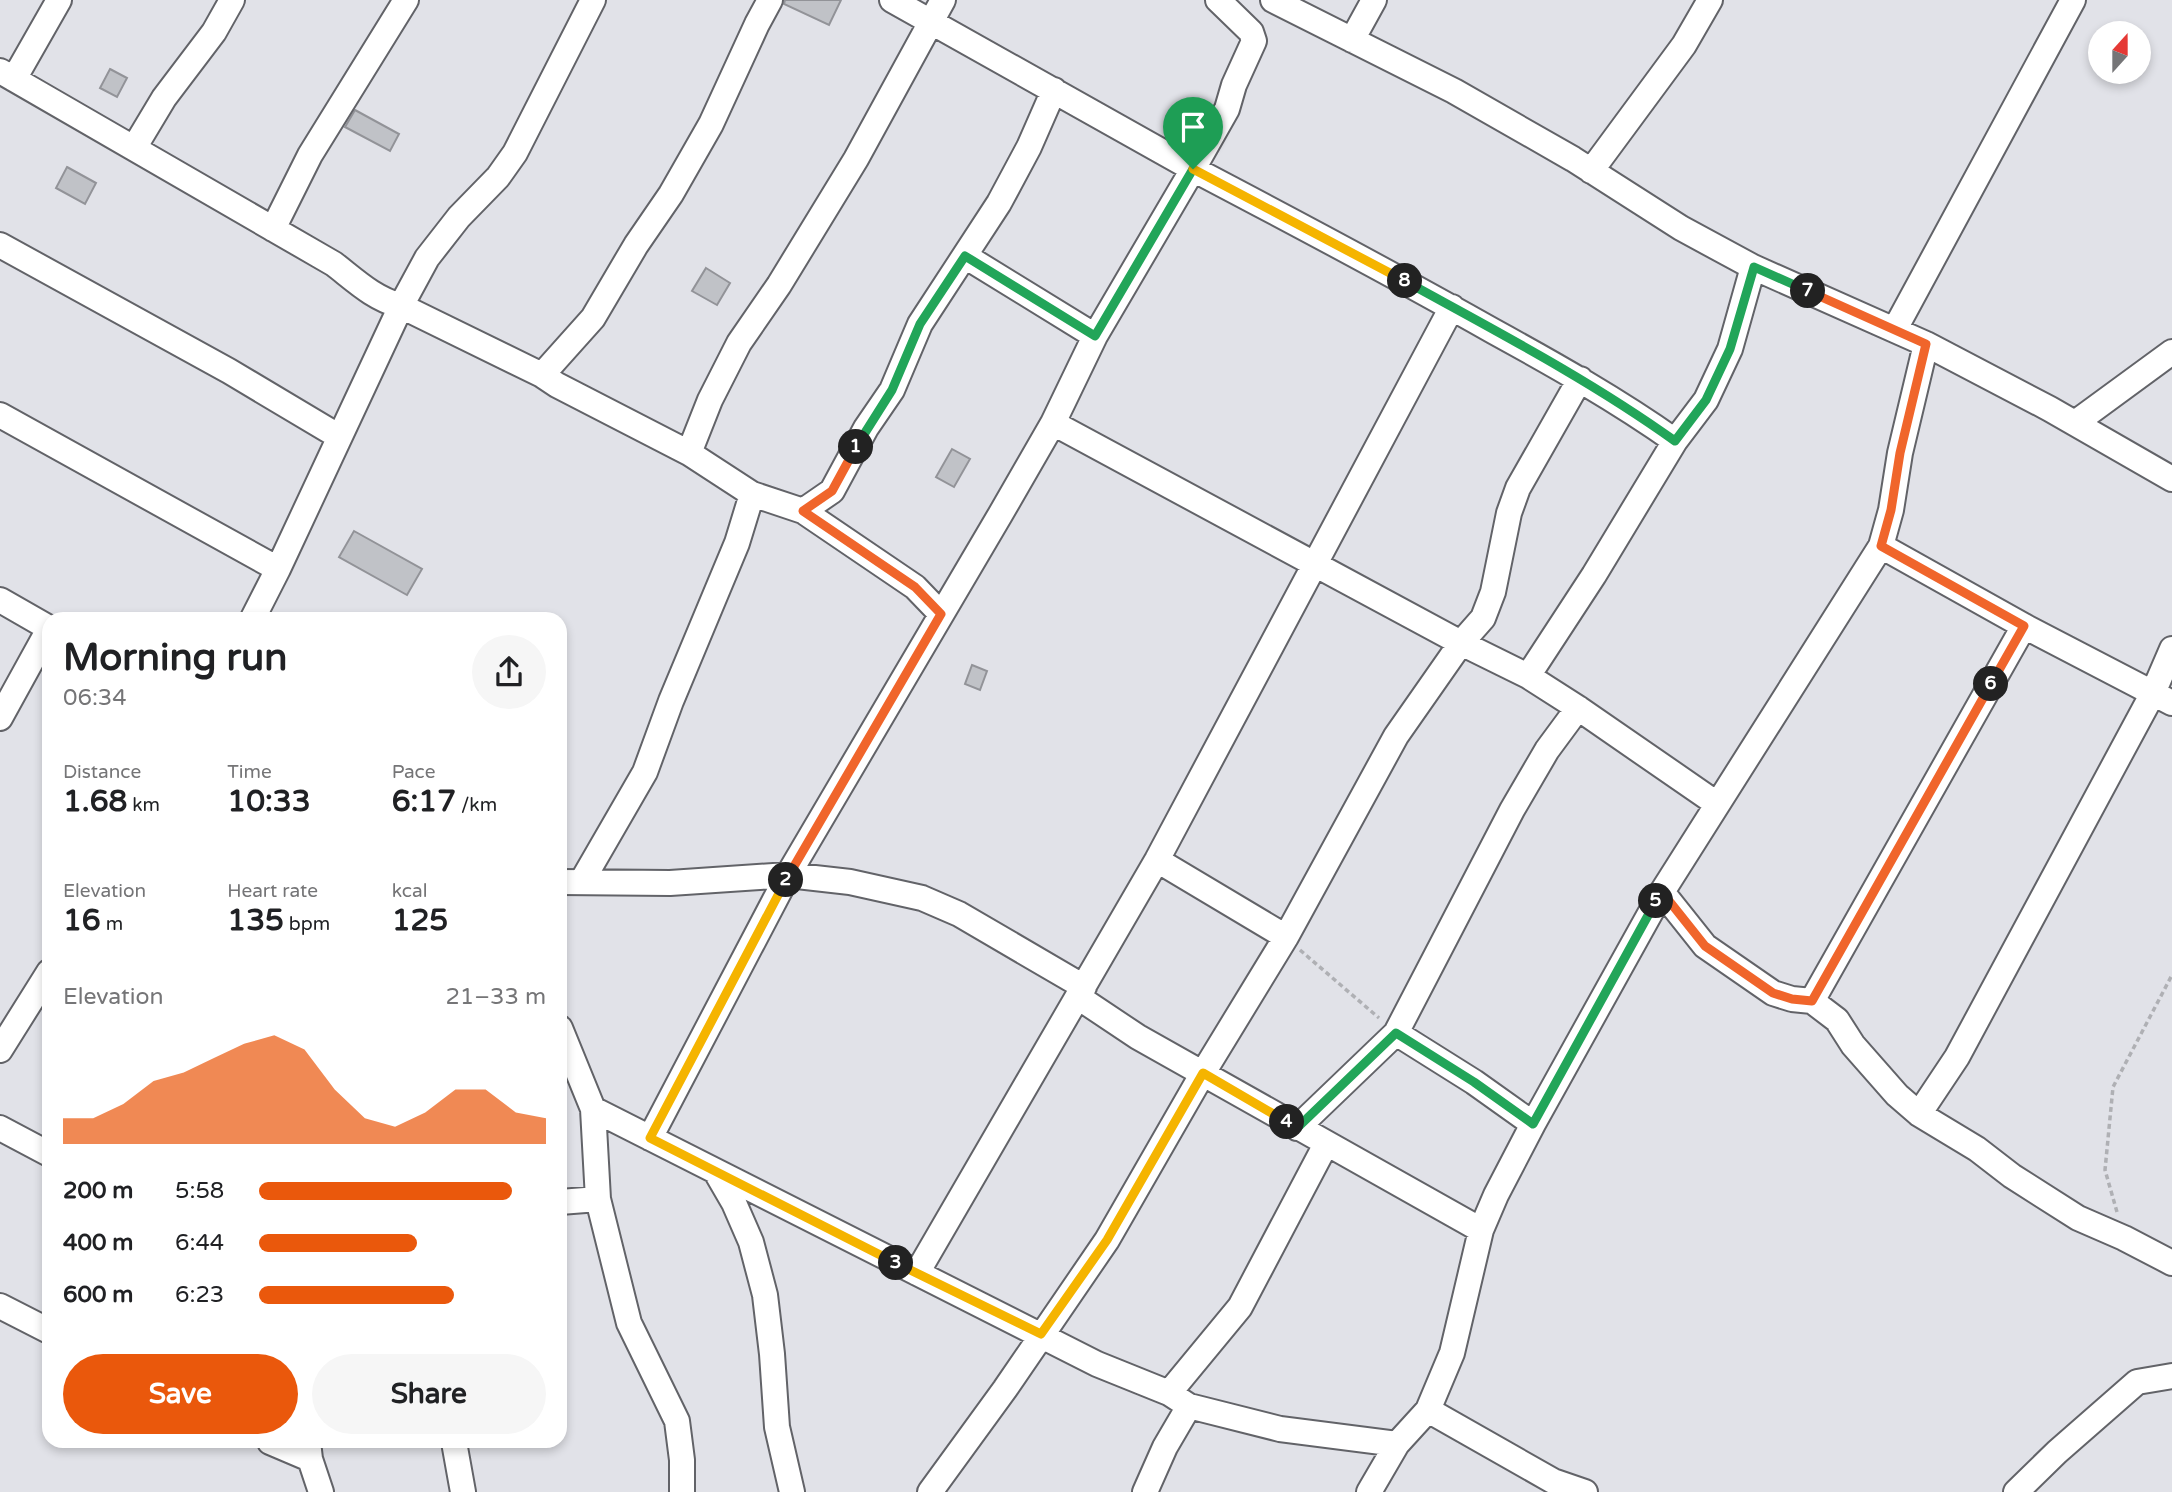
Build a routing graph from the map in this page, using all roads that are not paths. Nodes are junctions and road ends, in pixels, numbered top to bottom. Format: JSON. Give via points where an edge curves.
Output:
{"nodes":[{"id":1,"x":59,"y":0,"type":"edge"},
{"id":2,"x":232,"y":0,"type":"edge"},
{"id":3,"x":406,"y":0,"type":"edge"},
{"id":4,"x":593,"y":0,"type":"edge"},
{"id":5,"x":770,"y":0,"type":"edge"},
{"id":6,"x":892,"y":0,"type":"edge"},
{"id":7,"x":1218,"y":0,"type":"edge"},
{"id":8,"x":1273,"y":0,"type":"edge"},
{"id":9,"x":1374,"y":0,"type":"edge"},
{"id":10,"x":1710,"y":0,"type":"edge"},
{"id":11,"x":2073,"y":0,"type":"edge"},
{"id":12,"x":937,"y":10,"type":"edge"},
{"id":13,"x":1352,"y":40,"type":"junction"},
{"id":14,"x":7,"y":75,"type":"edge"},
{"id":15,"x":1054,"y":90,"type":"junction"},
{"id":16,"x":134,"y":148,"type":"junction"},
{"id":17,"x":1193,"y":169,"type":"junction"},
{"id":18,"x":1591,"y":171,"type":"junction"},
{"id":19,"x":273,"y":229,"type":"junction"},
{"id":20,"x":0,"y":245,"type":"edge"},
{"id":21,"x":965,"y":256,"type":"junction"},
{"id":22,"x":1754,"y":267,"type":"junction"},
{"id":23,"x":401,"y":306,"type":"junction"},
{"id":24,"x":1452,"y":307,"type":"junction"},
{"id":25,"x":1895,"y":329,"type":"junction"},
{"id":26,"x":1095,"y":336,"type":"junction"},
{"id":27,"x":1926,"y":344,"type":"junction"},
{"id":28,"x":2172,"y":352,"type":"edge"},
{"id":29,"x":542,"y":375,"type":"junction"},
{"id":30,"x":1580,"y":379,"type":"junction"},
{"id":31,"x":0,"y":415,"type":"edge"},
{"id":32,"x":1053,"y":422,"type":"junction"},
{"id":33,"x":2075,"y":423,"type":"junction"},
{"id":34,"x":338,"y":436,"type":"junction"},
{"id":35,"x":1675,"y":441,"type":"junction"},
{"id":36,"x":690,"y":453,"type":"junction"},
{"id":37,"x":2172,"y":480,"type":"edge"},
{"id":38,"x":752,"y":494,"type":"junction"},
{"id":39,"x":803,"y":511,"type":"junction"},
{"id":40,"x":1881,"y":546,"type":"junction"},
{"id":41,"x":1315,"y":563,"type":"junction"},
{"id":42,"x":278,"y":569,"type":"junction"},
{"id":43,"x":0,"y":600,"type":"edge"},
{"id":44,"x":256,"y":612,"type":"edge"},
{"id":45,"x":941,"y":614,"type":"junction"},
{"id":46,"x":42,"y":625,"type":"edge"},
{"id":47,"x":2024,"y":626,"type":"junction"},
{"id":48,"x":42,"y":642,"type":"edge"},
{"id":49,"x":1461,"y":643,"type":"junction"},
{"id":50,"x":2172,"y":649,"type":"edge"},
{"id":51,"x":1528,"y":676,"type":"junction"},
{"id":52,"x":2162,"y":698,"type":"edge"},
{"id":53,"x":1578,"y":708,"type":"junction"},
{"id":54,"x":0,"y":718,"type":"edge"},
{"id":55,"x":1717,"y":804,"type":"junction"},
{"id":56,"x":1157,"y":860,"type":"junction"},
{"id":57,"x":788,"y":875,"type":"junction"},
{"id":58,"x":571,"y":881,"type":"edge"},
{"id":59,"x":1662,"y":892,"type":"junction"},
{"id":60,"x":1286,"y":937,"type":"junction"},
{"id":61,"x":42,"y":983,"type":"edge"},
{"id":62,"x":1081,"y":992,"type":"junction"},
{"id":63,"x":1812,"y":1001,"type":"junction"},
{"id":64,"x":1396,"y":1033,"type":"junction"},
{"id":65,"x":567,"y":1045,"type":"edge"},
{"id":66,"x":0,"y":1050,"type":"edge"},
{"id":67,"x":1203,"y":1073,"type":"junction"},
{"id":68,"x":593,"y":1109,"type":"junction"},
{"id":69,"x":1919,"y":1114,"type":"junction"},
{"id":70,"x":1533,"y":1124,"type":"junction"},
{"id":71,"x":0,"y":1128,"type":"edge"},
{"id":72,"x":1297,"y":1128,"type":"junction"},
{"id":73,"x":650,"y":1138,"type":"junction"},
{"id":74,"x":1326,"y":1144,"type":"junction"},
{"id":75,"x":42,"y":1150,"type":"edge"},
{"id":76,"x":716,"y":1172,"type":"junction"},
{"id":77,"x":597,"y":1199,"type":"junction"},
{"id":78,"x":567,"y":1201,"type":"edge"},
{"id":79,"x":1481,"y":1230,"type":"junction"},
{"id":80,"x":2172,"y":1263,"type":"edge"},
{"id":81,"x":917,"y":1273,"type":"junction"},
{"id":82,"x":0,"y":1306,"type":"edge"},
{"id":83,"x":42,"y":1327,"type":"edge"},
{"id":84,"x":1041,"y":1334,"type":"junction"},
{"id":85,"x":2172,"y":1377,"type":"edge"},
{"id":86,"x":1179,"y":1400,"type":"junction"},
{"id":87,"x":1428,"y":1410,"type":"junction"},
{"id":88,"x":1397,"y":1444,"type":"junction"},
{"id":89,"x":287,"y":1448,"type":"edge"},
{"id":90,"x":455,"y":1448,"type":"edge"},
{"id":91,"x":309,"y":1451,"type":"edge"},
{"id":92,"x":1550,"y":1486,"type":"edge"},
{"id":93,"x":321,"y":1492,"type":"edge"},
{"id":94,"x":463,"y":1492,"type":"edge"},
{"id":95,"x":682,"y":1492,"type":"edge"},
{"id":96,"x":792,"y":1492,"type":"edge"},
{"id":97,"x":930,"y":1492,"type":"edge"},
{"id":98,"x":1145,"y":1492,"type":"edge"},
{"id":99,"x":1368,"y":1492,"type":"edge"},
{"id":100,"x":1586,"y":1492,"type":"edge"},
{"id":101,"x":2016,"y":1492,"type":"edge"}],
"edges":[{"from":1,"to":14,"type":"street"},
{"from":2,"to":16,"type":"street"},
{"from":3,"to":19,"type":"street","via":[[310,155]]},
{"from":4,"to":23,"type":"street","via":[[515,153],[444,234]]},
{"from":5,"to":29,"type":"street","via":[[711,124],[671,194],[593,318]]},
{"from":6,"to":12,"type":"street"},
{"from":7,"to":17,"type":"street","via":[[1251,32],[1253,46],[1227,109]]},
{"from":8,"to":13,"type":"street"},
{"from":9,"to":13,"type":"street"},
{"from":10,"to":18,"type":"street","via":[[1684,45]]},
{"from":11,"to":25,"type":"street"},
{"from":12,"to":15,"type":"street"},
{"from":12,"to":36,"type":"street","via":[[856,159],[739,343]]},
{"from":13,"to":18,"type":"street","via":[[1454,91]]},
{"from":14,"to":16,"type":"street"},
{"from":15,"to":17,"type":"street"},
{"from":15,"to":21,"type":"street","via":[[999,203]]},
{"from":16,"to":19,"type":"street"},
{"from":17,"to":24,"type":"street"},
{"from":17,"to":26,"type":"street"},
{"from":18,"to":22,"type":"street","via":[[1681,229]]},
{"from":19,"to":23,"type":"street","via":[[334,264],[382,300]]},
{"from":20,"to":34,"type":"street"},
{"from":21,"to":26,"type":"street"},
{"from":21,"to":39,"type":"street","via":[[920,324],[892,390],[832,491]]},
{"from":22,"to":25,"type":"street"},
{"from":22,"to":35,"type":"street","via":[[1730,349],[1706,400]]},
{"from":23,"to":29,"type":"street"},
{"from":23,"to":34,"type":"street"},
{"from":24,"to":30,"type":"street"},
{"from":24,"to":41,"type":"street"},
{"from":25,"to":27,"type":"street"},
{"from":26,"to":32,"type":"street"},
{"from":27,"to":33,"type":"street"},
{"from":27,"to":40,"type":"street"},
{"from":28,"to":33,"type":"street"},
{"from":29,"to":36,"type":"street"},
{"from":30,"to":35,"type":"street"},
{"from":30,"to":49,"type":"street","via":[[1518,488],[1493,592],[1483,618]]},
{"from":31,"to":42,"type":"street"},
{"from":32,"to":41,"type":"street"},
{"from":32,"to":45,"type":"street"},
{"from":33,"to":37,"type":"street"},
{"from":34,"to":42,"type":"street"},
{"from":35,"to":51,"type":"street"},
{"from":36,"to":38,"type":"street"},
{"from":38,"to":39,"type":"street"},
{"from":38,"to":58,"type":"street","via":[[737,543],[645,772]]},
{"from":39,"to":45,"type":"street","via":[[915,587]]},
{"from":40,"to":47,"type":"street"},
{"from":40,"to":55,"type":"street"},
{"from":41,"to":49,"type":"street"},
{"from":41,"to":56,"type":"street"},
{"from":42,"to":44,"type":"street"},
{"from":43,"to":46,"type":"street"},
{"from":45,"to":57,"type":"street"},
{"from":47,"to":52,"type":"street"},
{"from":47,"to":63,"type":"street"},
{"from":48,"to":54,"type":"street"},
{"from":49,"to":51,"type":"street"},
{"from":49,"to":60,"type":"street","via":[[1396,736]]},
{"from":50,"to":52,"type":"street"},
{"from":51,"to":53,"type":"street"},
{"from":52,"to":69,"type":"street","via":[[1946,1076]]},
{"from":53,"to":55,"type":"street"},
{"from":53,"to":64,"type":"street","via":[[1512,810]]},
{"from":55,"to":59,"type":"street"},
{"from":56,"to":60,"type":"street"},
{"from":56,"to":62,"type":"street"},
{"from":57,"to":58,"type":"street","via":[[670,883]]},
{"from":57,"to":62,"type":"street","via":[[850,882],[922,898],[959,914]]},
{"from":57,"to":73,"type":"street"},
{"from":59,"to":63,"type":"street","via":[[1705,946],[1773,993]]},
{"from":59,"to":70,"type":"street"},
{"from":60,"to":67,"type":"street"},
{"from":61,"to":66,"type":"street"},
{"from":62,"to":67,"type":"street","via":[[1138,1037]]},
{"from":62,"to":81,"type":"street"},
{"from":63,"to":69,"type":"street","via":[[1837,1020],[1853,1045]]},
{"from":64,"to":70,"type":"street"},
{"from":64,"to":72,"type":"street"},
{"from":65,"to":68,"type":"street"},
{"from":67,"to":72,"type":"street"},
{"from":67,"to":84,"type":"street","via":[[1107,1240]]},
{"from":68,"to":73,"type":"street"},
{"from":68,"to":77,"type":"street"},
{"from":69,"to":80,"type":"street","via":[[2078,1218]]},
{"from":70,"to":79,"type":"street"},
{"from":71,"to":75,"type":"street"},
{"from":72,"to":74,"type":"street"},
{"from":73,"to":76,"type":"street"},
{"from":74,"to":79,"type":"street"},
{"from":74,"to":86,"type":"street","via":[[1240,1307]]},
{"from":76,"to":81,"type":"street"},
{"from":76,"to":96,"type":"street","via":[[751,1242],[765,1295],[777,1427]]},
{"from":77,"to":78,"type":"street"},
{"from":77,"to":95,"type":"street","via":[[629,1323],[677,1421]]},
{"from":79,"to":87,"type":"street","via":[[1452,1353]]},
{"from":81,"to":84,"type":"street"},
{"from":82,"to":83,"type":"street"},
{"from":84,"to":86,"type":"street"},
{"from":84,"to":97,"type":"street"},
{"from":85,"to":101,"type":"street","via":[[2137,1382]]},
{"from":86,"to":88,"type":"street","via":[[1280,1429]]},
{"from":86,"to":98,"type":"street"},
{"from":87,"to":88,"type":"street"},
{"from":87,"to":92,"type":"street"},
{"from":88,"to":99,"type":"street"},
{"from":89,"to":91,"type":"street"},
{"from":90,"to":94,"type":"street"},
{"from":91,"to":93,"type":"street"},
{"from":92,"to":100,"type":"street"}]}
